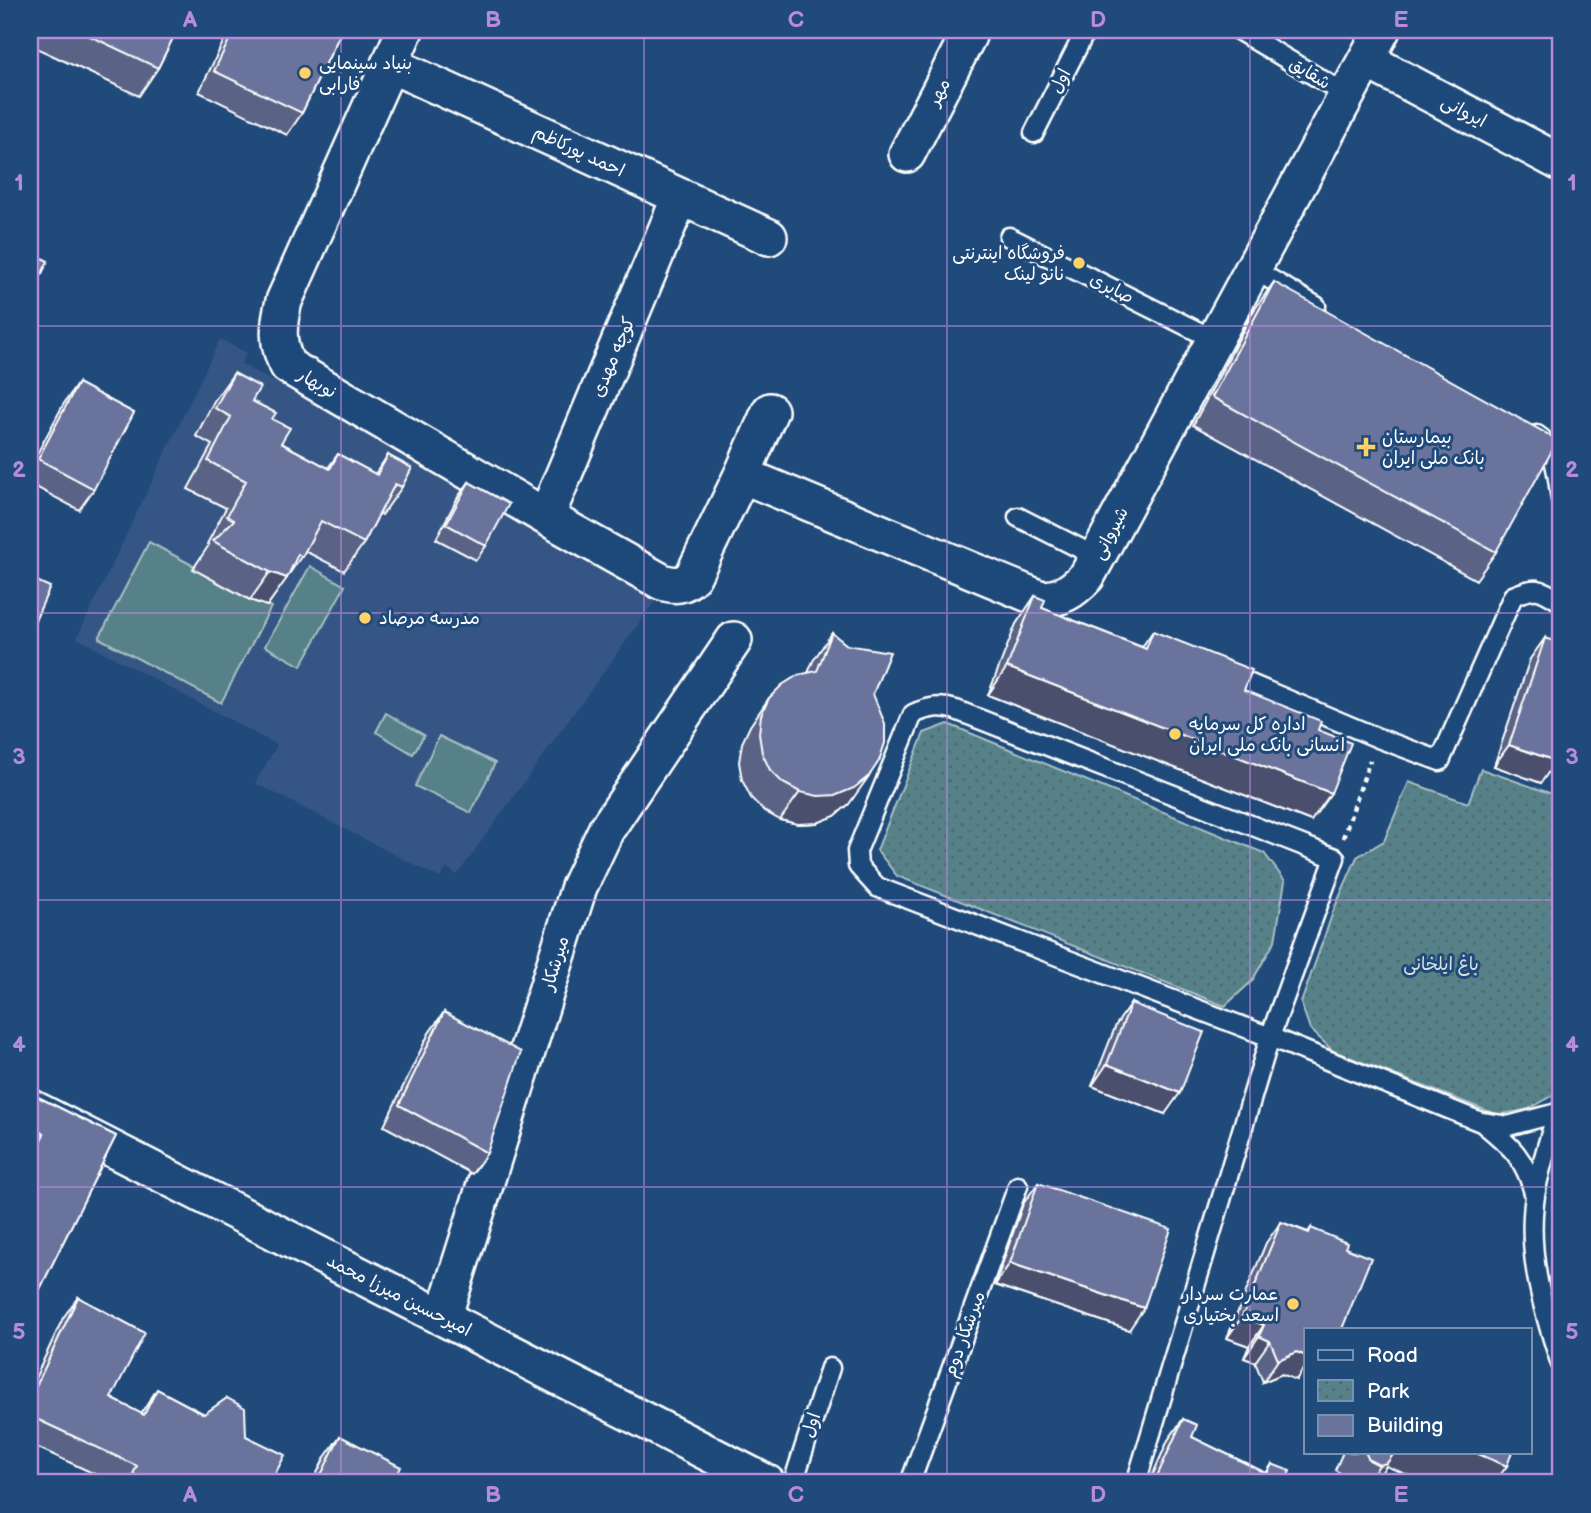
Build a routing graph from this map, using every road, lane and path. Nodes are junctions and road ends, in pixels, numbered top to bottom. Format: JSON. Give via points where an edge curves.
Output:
{"nodes":[{"id":1,"x":405,"y":30,"type":"edge"},
{"id":2,"x":969,"y":30,"type":"edge"},
{"id":3,"x":1086,"y":30,"type":"edge"},
{"id":4,"x":1238,"y":30,"type":"edge"},
{"id":5,"x":1368,"y":41,"type":"edge"},
{"id":6,"x":389,"y":64,"type":"junction"},
{"id":7,"x":1347,"y":95,"type":"junction"},
{"id":8,"x":1034,"y":133,"type":"dead end"},
{"id":9,"x":907,"y":154,"type":"dead end"},
{"id":10,"x":1561,"y":163,"type":"edge"},
{"id":11,"x":680,"y":197,"type":"junction"},
{"id":12,"x":769,"y":237,"type":"dead end"},
{"id":13,"x":1009,"y":237,"type":"dead end"},
{"id":14,"x":1253,"y":269,"type":"junction"},
{"id":15,"x":1335,"y":317,"type":"edge"},
{"id":16,"x":1215,"y":340,"type":"junction"},
{"id":17,"x":770,"y":411,"type":"dead end"},
{"id":18,"x":1523,"y":427,"type":"edge"},
{"id":19,"x":742,"y":475,"type":"junction"},
{"id":20,"x":1561,"y":499,"type":"edge"},
{"id":21,"x":546,"y":517,"type":"junction"},
{"id":22,"x":1018,"y":517,"type":"dead end"},
{"id":23,"x":1092,"y":567,"type":"junction"},
{"id":24,"x":1561,"y":602,"type":"edge"},
{"id":25,"x":734,"y":640,"type":"dead end"},
{"id":26,"x":1241,"y":680,"type":"edge"},
{"id":27,"x":1378,"y":738,"type":"junction"},
{"id":28,"x":1335,"y":858,"type":"junction"},
{"id":29,"x":1270,"y":1037,"type":"junction"},
{"id":30,"x":30,"y":1107,"type":"edge"},
{"id":31,"x":1559,"y":1111,"type":"edge"},
{"id":32,"x":1481,"y":1122,"type":"junction"},
{"id":33,"x":1017,"y":1186,"type":"dead end"},
{"id":34,"x":1535,"y":1199,"type":"junction"},
{"id":35,"x":443,"y":1318,"type":"junction"},
{"id":36,"x":1561,"y":1364,"type":"edge"},
{"id":37,"x":830,"y":1368,"type":"dead end"},
{"id":38,"x":767,"y":1483,"type":"edge"},
{"id":39,"x":793,"y":1483,"type":"edge"},
{"id":40,"x":910,"y":1483,"type":"edge"},
{"id":41,"x":1136,"y":1483,"type":"edge"}],
"edges":[{"from":1,"to":6,"type":"street","name":"نوبهار"},
{"from":2,"to":9,"type":"street","name":"مهر"},
{"from":3,"to":8,"type":"lane","name":"اول"},
{"from":4,"to":7,"type":"lane","name":"شقایق"},
{"from":5,"to":7,"type":"street","name":"شیروانی"},
{"from":5,"to":10,"type":"street","name":"ایروانی"},
{"from":6,"to":11,"type":"street","name":"احمد پورکاظم"},
{"from":6,"to":21,"type":"street","name":"نوبهار","via":[[284,301],[279,322],[282,355],[288,366]]},
{"from":7,"to":14,"type":"street","name":"شیروانی"},
{"from":11,"to":12,"type":"street","name":"احمد پورکاظم"},
{"from":11,"to":21,"type":"street","name":"کوچه مهدی"},
{"from":13,"to":16,"type":"lane","name":"صابری"},
{"from":14,"to":15,"type":"lane"},
{"from":14,"to":16,"type":"street","name":"شیروانی"},
{"from":16,"to":23,"type":"street","name":"شیروانی"},
{"from":17,"to":19,"type":"street"},
{"from":18,"to":20,"type":"lane","via":[[1546,441]]},
{"from":19,"to":21,"type":"street","name":"نوبهار","via":[[693,576],[682,584],[662,582]]},
{"from":19,"to":23,"type":"street","name":"شیروانی","via":[[1041,599],[1077,587]]},
{"from":22,"to":23,"type":"lane"},
{"from":24,"to":27,"type":"lane","via":[[1541,589],[1513,596],[1440,761]]},
{"from":25,"to":35,"type":"street","name":"میرشکار","via":[[606,830],[579,887]]},
{"from":26,"to":27,"type":"lane"},
{"from":27,"to":28,"type":"path"},
{"from":28,"to":29,"type":"lane"},
{"from":28,"to":29,"type":"lane","via":[[942,706],[913,714],[857,851],[858,866],[877,887]]},
{"from":29,"to":32,"type":"lane"},
{"from":29,"to":41,"type":"lane"},
{"from":30,"to":35,"type":"street","name":"امیرحسین میرزا محمد"},
{"from":31,"to":32,"type":"lane","via":[[1508,1126]]},
{"from":31,"to":34,"type":"lane"},
{"from":32,"to":34,"type":"lane","via":[[1519,1155],[1529,1172]]},
{"from":33,"to":40,"type":"lane","name":"میرشکار دوم"},
{"from":34,"to":36,"type":"lane","via":[[1536,1272]]},
{"from":35,"to":38,"type":"street","name":"امیرحسین میرزا محمد"},
{"from":37,"to":39,"type":"lane","name":"اول"}]}
